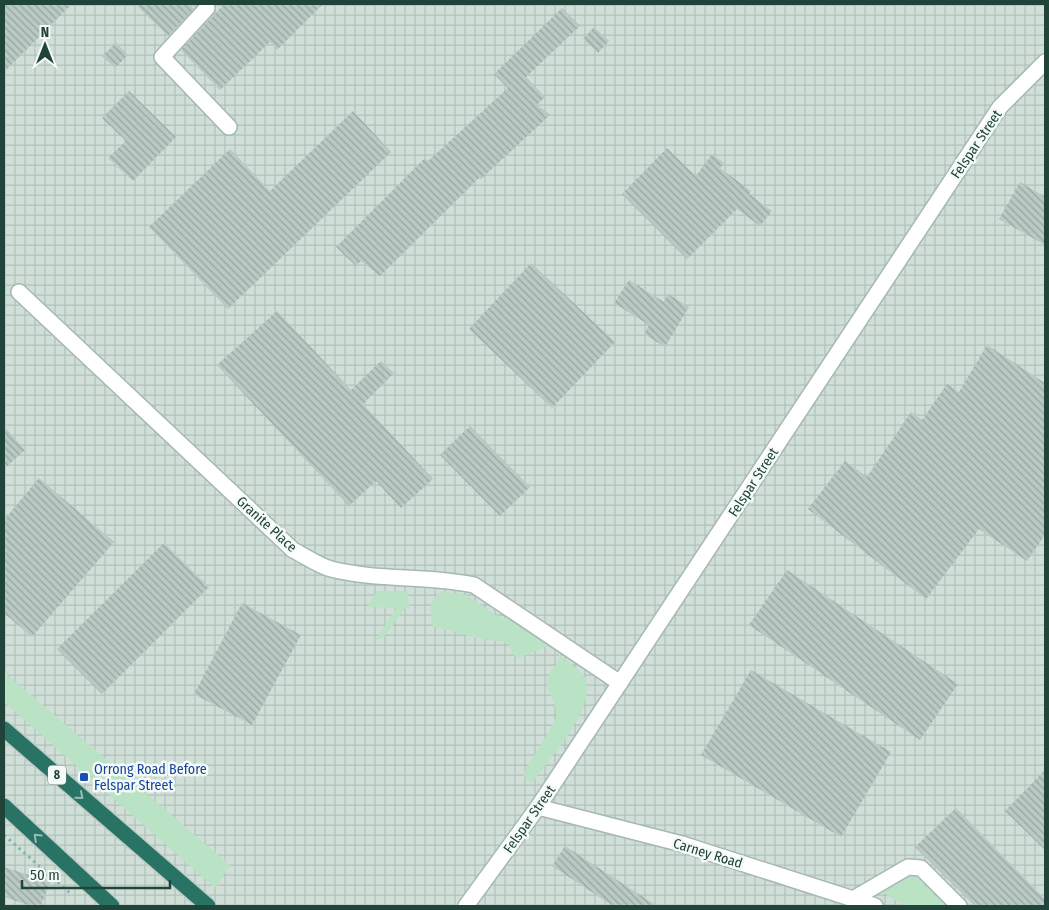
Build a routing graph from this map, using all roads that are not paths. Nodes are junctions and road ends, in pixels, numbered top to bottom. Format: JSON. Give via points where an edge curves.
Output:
{"nodes":[{"id":1,"x":207,"y":8,"type":"dead end"},
{"id":2,"x":1045,"y":62,"type":"edge"},
{"id":3,"x":229,"y":128,"type":"dead end"},
{"id":4,"x":19,"y":292,"type":"dead end"},
{"id":5,"x":620,"y":683,"type":"junction"},
{"id":6,"x":4,"y":729,"type":"edge"},
{"id":7,"x":4,"y":806,"type":"edge"},
{"id":8,"x":538,"y":806,"type":"junction"},
{"id":9,"x":853,"y":899,"type":"junction"},
{"id":10,"x":112,"y":906,"type":"edge"},
{"id":11,"x":208,"y":906,"type":"edge"},
{"id":12,"x":466,"y":906,"type":"edge"},
{"id":13,"x":875,"y":906,"type":"edge"},
{"id":14,"x":959,"y":906,"type":"edge"}],
"edges":[{"from":1,"to":3,"type":"street","via":[[162,57]]},
{"from":2,"to":5,"type":"street","name":"Felspar Street","via":[[1000,107]]},
{"from":4,"to":5,"type":"street","name":"Granite Place","via":[[293,550],[330,569],[366,575],[446,579],[474,585]]},
{"from":5,"to":8,"type":"street","name":"Felspar Street"},
{"from":6,"to":11,"type":"highway","number":"8","one_way":true},
{"from":10,"to":7,"type":"highway","one_way":true},
{"from":8,"to":9,"type":"street","name":"Carney Road","via":[[682,844]]},
{"from":8,"to":12,"type":"street","name":"Felspar Street"},
{"from":9,"to":13,"type":"street","name":"Carney Road"},
{"from":9,"to":14,"type":"street","via":[[908,867],[915,867],[921,868]]}]}
